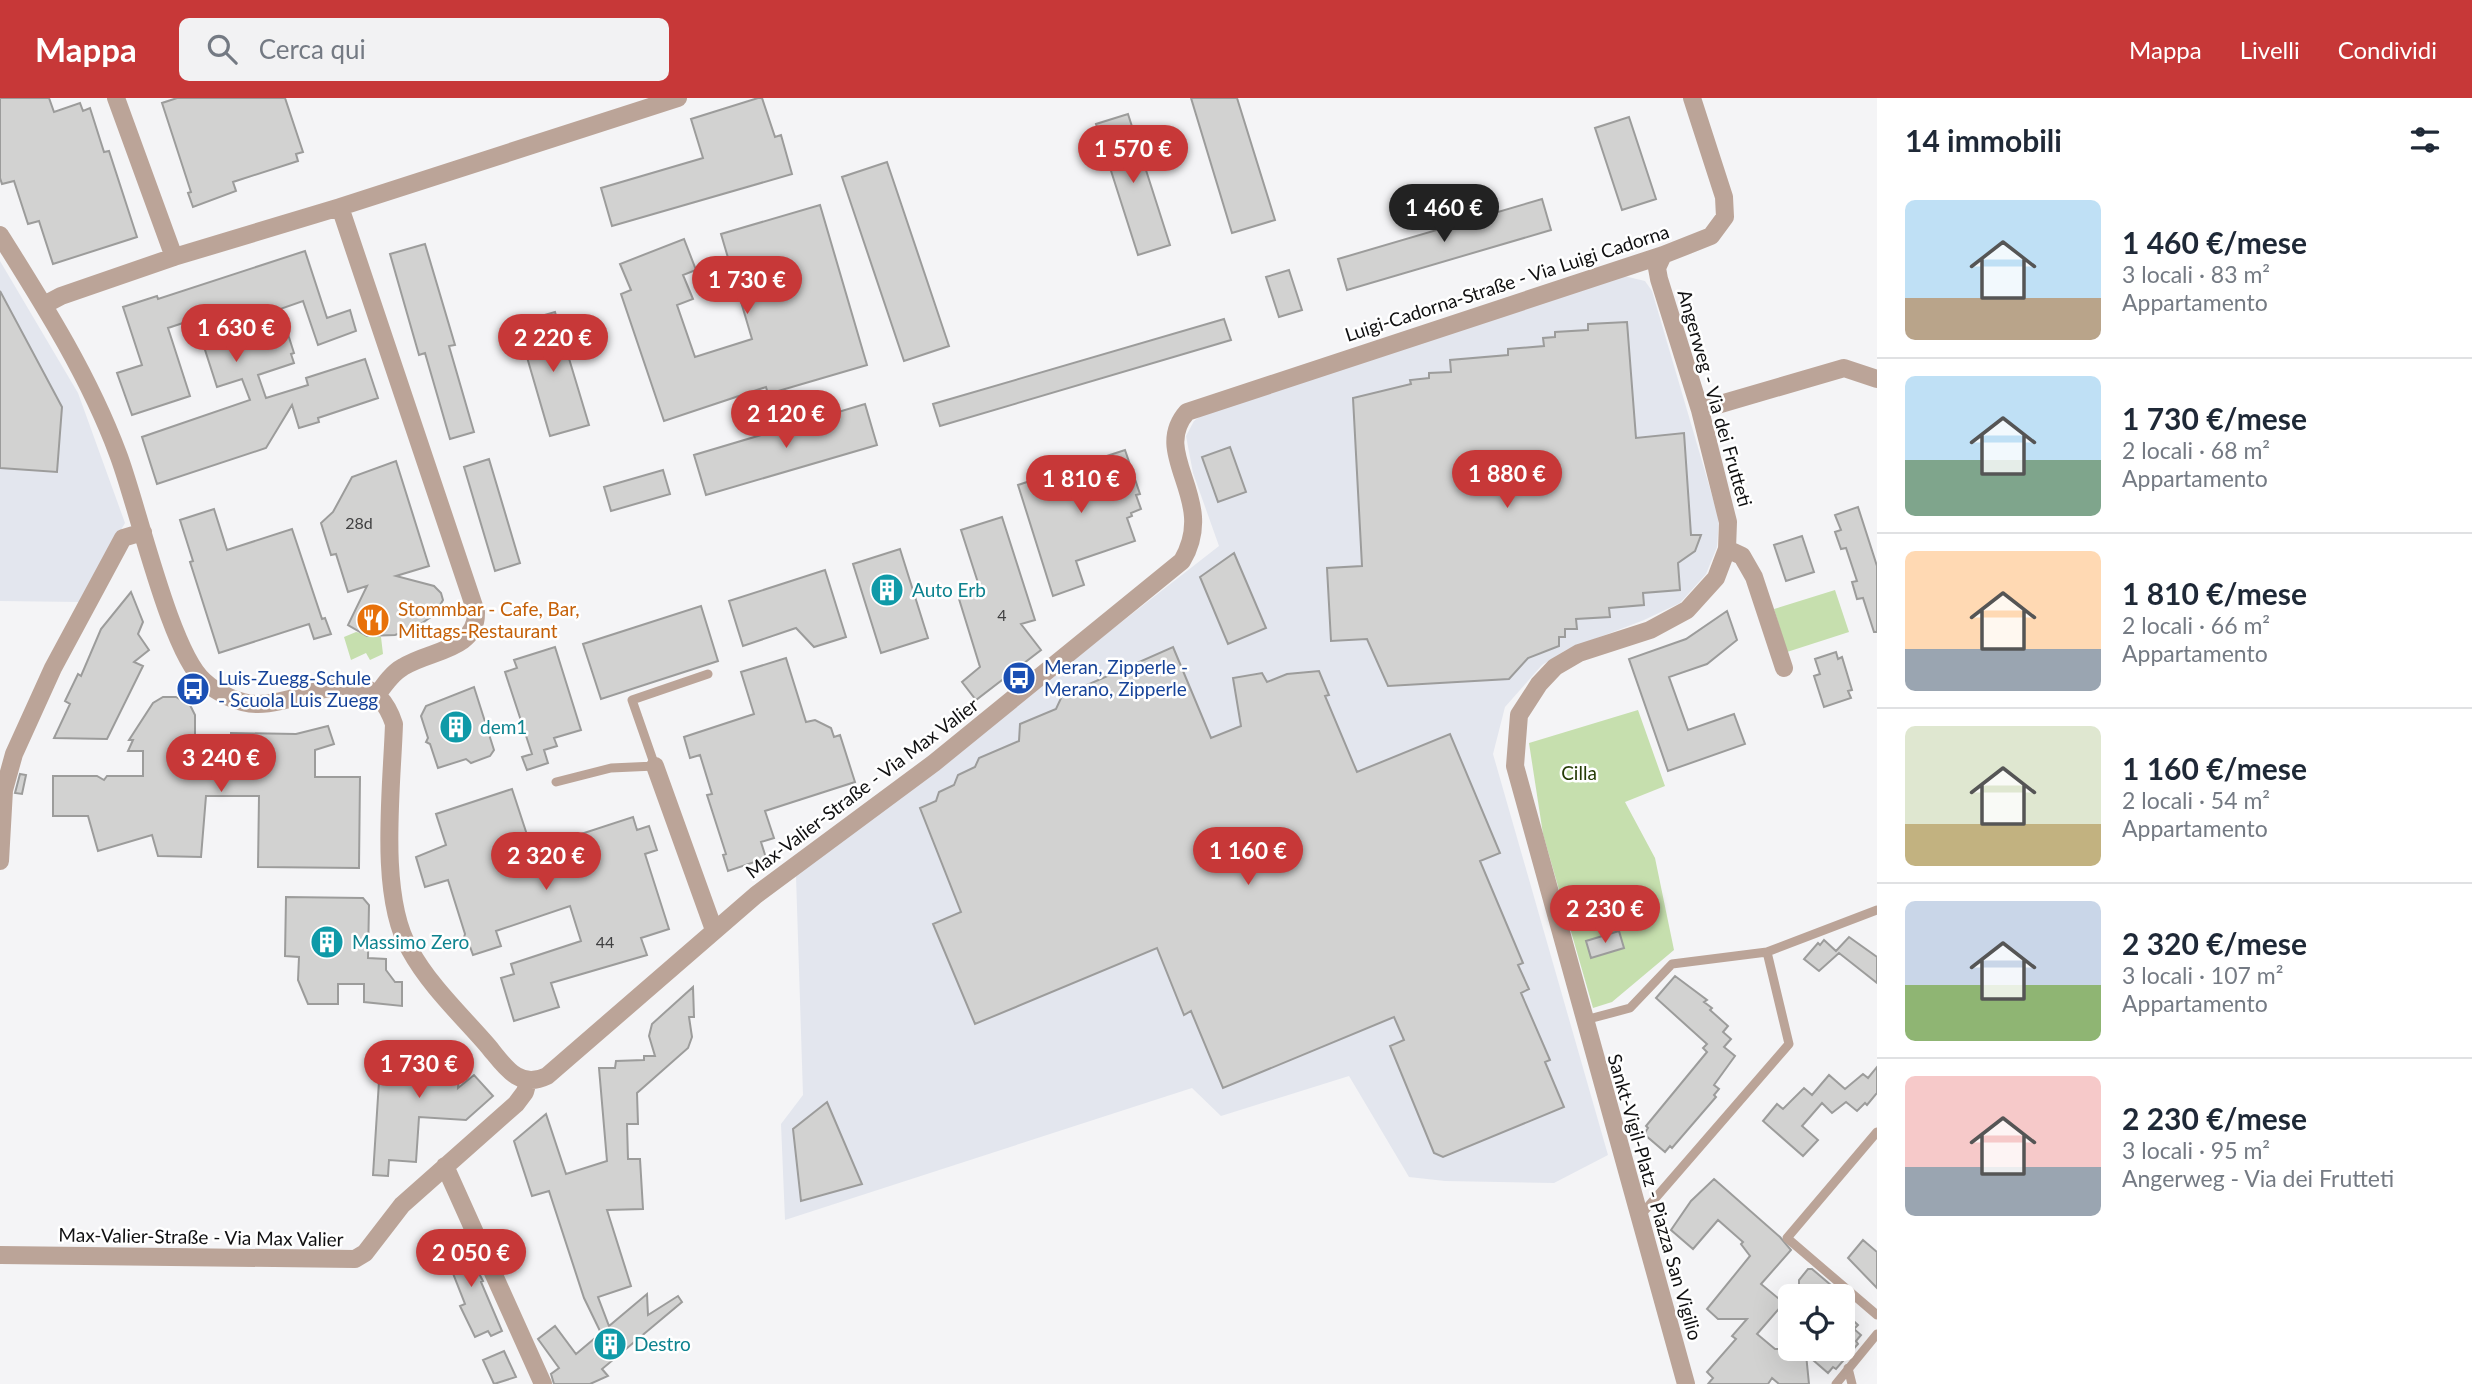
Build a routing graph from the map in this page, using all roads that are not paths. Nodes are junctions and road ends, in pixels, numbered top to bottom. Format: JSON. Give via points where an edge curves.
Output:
{"nodes":[{"id":1,"x":116,"y":98,"type":"edge"},
{"id":2,"x":678,"y":98,"type":"edge"},
{"id":3,"x":1692,"y":98,"type":"edge"},
{"id":4,"x":340,"y":207,"type":"junction"},
{"id":5,"x":0,"y":235,"type":"edge"},
{"id":6,"x":1662,"y":255,"type":"junction"},
{"id":7,"x":174,"y":257,"type":"junction"},
{"id":8,"x":44,"y":305,"type":"junction"},
{"id":9,"x":1877,"y":379,"type":"edge"},
{"id":10,"x":1700,"y":410,"type":"junction"},
{"id":11,"x":1179,"y":421,"type":"joint"},
{"id":12,"x":143,"y":532,"type":"junction"},
{"id":13,"x":1727,"y":549,"type":"junction"},
{"id":14,"x":1784,"y":668,"type":"dead end"},
{"id":15,"x":708,"y":674,"type":"dead end"},
{"id":16,"x":377,"y":695,"type":"junction"},
{"id":17,"x":655,"y":766,"type":"junction"},
{"id":18,"x":556,"y":782,"type":"dead end"},
{"id":19,"x":0,"y":863,"type":"edge"},
{"id":20,"x":1877,"y":910,"type":"edge"},
{"id":21,"x":714,"y":930,"type":"junction"},
{"id":22,"x":1767,"y":952,"type":"junction"},
{"id":23,"x":1583,"y":1021,"type":"junction"},
{"id":24,"x":528,"y":1082,"type":"junction"},
{"id":25,"x":1877,"y":1132,"type":"edge"},
{"id":26,"x":445,"y":1166,"type":"junction"},
{"id":27,"x":1639,"y":1218,"type":"junction"},
{"id":28,"x":0,"y":1255,"type":"edge"},
{"id":29,"x":1877,"y":1315,"type":"edge"},
{"id":30,"x":1877,"y":1334,"type":"edge"},
{"id":31,"x":1848,"y":1368,"type":"junction"},
{"id":32,"x":542,"y":1384,"type":"edge"},
{"id":33,"x":1686,"y":1384,"type":"edge"},
{"id":34,"x":1836,"y":1384,"type":"edge"},
{"id":35,"x":1853,"y":1384,"type":"edge"}],
"edges":[{"from":1,"to":7,"type":"street"},
{"from":2,"to":4,"type":"street"},
{"from":3,"to":6,"type":"street","name":"Luigi-Cadorna-Straße - Via Luigi Cadorna","via":[[1724,197],[1726,217],[1711,236]]},
{"from":4,"to":7,"type":"street"},
{"from":4,"to":16,"type":"street","via":[[476,612],[476,624],[466,639],[402,667]]},
{"from":5,"to":8,"type":"street"},
{"from":6,"to":10,"type":"street","name":"Angerweg - Via dei Frutteti","via":[[1659,279]]},
{"from":6,"to":11,"type":"street","name":"Luigi-Cadorna-Straße - Via Luigi Cadorna","via":[[1198,406]]},
{"from":7,"to":8,"type":"street"},
{"from":8,"to":12,"type":"street","via":[[94,397]]},
{"from":9,"to":10,"type":"street","via":[[1844,368]]},
{"from":10,"to":13,"type":"street","name":"Angerweg - Via dei Frutteti","via":[[1728,522]]},
{"from":11,"to":21,"type":"street","name":"Max-Valier-Straße - Via Max Valier","via":[[1173,440],[1194,508],[1195,528],[1182,561],[934,763]]},
{"from":12,"to":16,"type":"street","via":[[181,647],[209,685],[237,700],[258,704],[352,683]]},
{"from":12,"to":19,"type":"street","via":[[123,538],[53,668],[14,754],[4,789]]},
{"from":13,"to":14,"type":"street","via":[[1742,556],[1754,577]]},
{"from":13,"to":23,"type":"street","name":"Angerweg - Via dei Frutteti","via":[[1716,578],[1687,610],[1650,630],[1579,653],[1555,667],[1519,715],[1515,766]]},
{"from":15,"to":17,"type":"lane","via":[[632,700]]},
{"from":16,"to":24,"type":"street","via":[[394,724],[391,874],[402,935],[422,967],[489,1047],[516,1077]]},
{"from":17,"to":18,"type":"lane","via":[[611,768]]},
{"from":17,"to":21,"type":"street"},
{"from":20,"to":22,"type":"lane"},
{"from":21,"to":24,"type":"street","name":"Max-Valier-Straße - Via Max Valier","via":[[547,1076]]},
{"from":22,"to":23,"type":"lane","via":[[1672,964],[1630,1008]]},
{"from":22,"to":27,"type":"lane","via":[[1789,1044]]},
{"from":23,"to":27,"type":"street","name":"Sankt-Vigil-Platz - Piazza San Vigilio"},
{"from":24,"to":26,"type":"street","name":"Max-Valier-Straße - Via Max Valier","via":[[516,1104]]},
{"from":25,"to":29,"type":"lane","via":[[1787,1238]]},
{"from":26,"to":28,"type":"street","name":"Max-Valier-Straße - Via Max Valier","via":[[402,1205],[365,1253],[355,1259]]},
{"from":26,"to":32,"type":"street"},
{"from":27,"to":33,"type":"street","name":"Sankt-Vigil-Platz - Piazza San Vigilio"},
{"from":30,"to":31,"type":"lane"},
{"from":31,"to":34,"type":"lane"},
{"from":31,"to":35,"type":"lane"}]}
